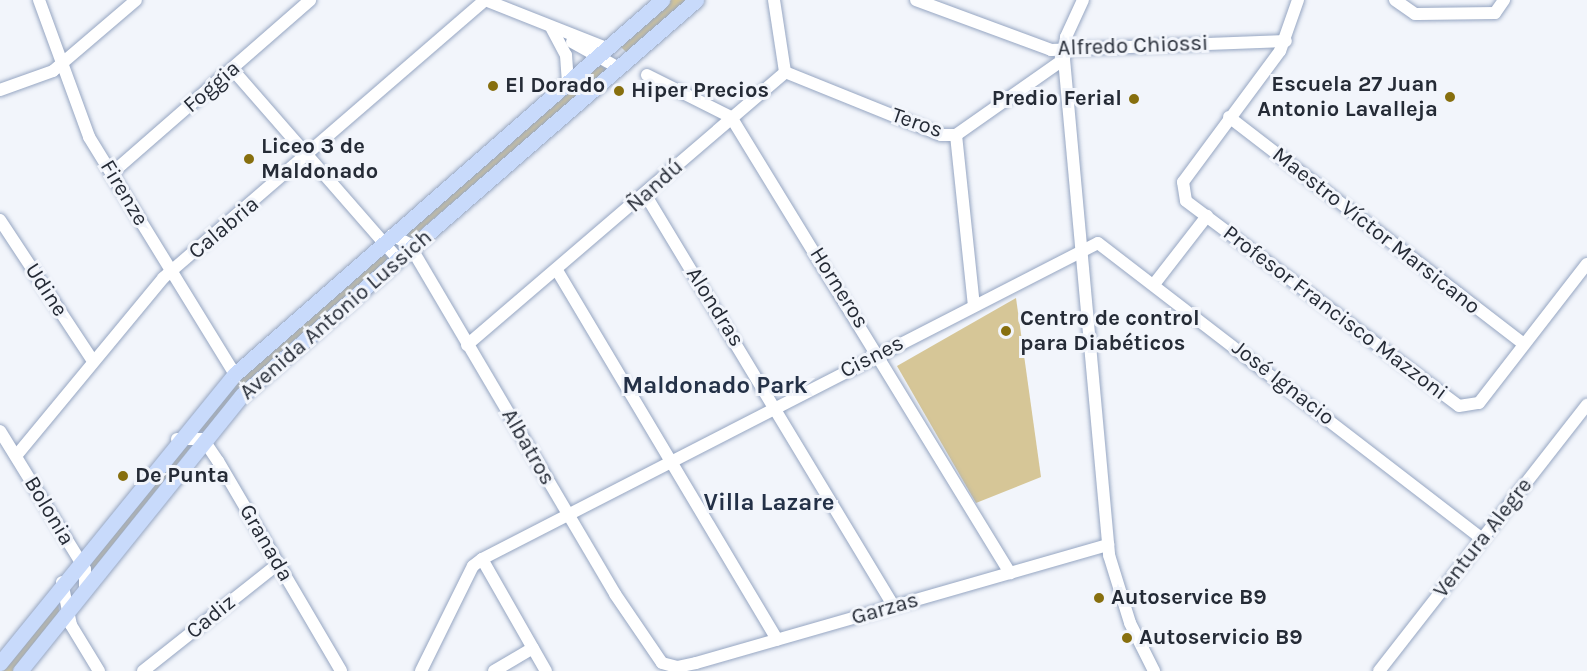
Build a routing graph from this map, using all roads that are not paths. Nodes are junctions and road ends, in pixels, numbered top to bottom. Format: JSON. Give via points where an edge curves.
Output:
{"nodes":[{"id":1,"x":39,"y":0,"type":"edge"},
{"id":2,"x":136,"y":0,"type":"edge"},
{"id":3,"x":310,"y":0,"type":"edge"},
{"id":4,"x":485,"y":0,"type":"edge"},
{"id":5,"x":662,"y":0,"type":"edge"},
{"id":6,"x":696,"y":0,"type":"edge"},
{"id":7,"x":774,"y":0,"type":"edge"},
{"id":8,"x":916,"y":0,"type":"edge"},
{"id":9,"x":1083,"y":0,"type":"edge"},
{"id":10,"x":1298,"y":0,"type":"edge"},
{"id":11,"x":1395,"y":0,"type":"edge"},
{"id":12,"x":1504,"y":0,"type":"edge"},
{"id":13,"x":558,"y":32,"type":"junction"},
{"id":14,"x":1286,"y":41,"type":"junction"},
{"id":15,"x":602,"y":52,"type":"junction"},
{"id":16,"x":1064,"y":54,"type":"junction"},
{"id":17,"x":62,"y":65,"type":"junction"},
{"id":18,"x":620,"y":68,"type":"junction"},
{"id":19,"x":233,"y":70,"type":"junction"},
{"id":20,"x":785,"y":72,"type":"junction"},
{"id":21,"x":647,"y":75,"type":"dead end"},
{"id":22,"x":568,"y":83,"type":"junction"},
{"id":23,"x":0,"y":90,"type":"edge"},
{"id":24,"x":731,"y":117,"type":"junction"},
{"id":25,"x":1229,"y":117,"type":"junction"},
{"id":26,"x":956,"y":135,"type":"junction"},
{"id":27,"x":307,"y":158,"type":"junction"},
{"id":28,"x":112,"y":173,"type":"junction"},
{"id":29,"x":645,"y":194,"type":"junction"},
{"id":30,"x":1207,"y":216,"type":"junction"},
{"id":31,"x":0,"y":220,"type":"edge"},
{"id":32,"x":388,"y":239,"type":"junction"},
{"id":33,"x":411,"y":250,"type":"junction"},
{"id":34,"x":1079,"y":250,"type":"junction"},
{"id":35,"x":399,"y":260,"type":"junction"},
{"id":36,"x":1587,"y":264,"type":"edge"},
{"id":37,"x":171,"y":272,"type":"junction"},
{"id":38,"x":558,"y":272,"type":"junction"},
{"id":39,"x":1155,"y":283,"type":"junction"},
{"id":40,"x":974,"y":306,"type":"junction"},
{"id":41,"x":1524,"y":344,"type":"junction"},
{"id":42,"x":467,"y":345,"type":"junction"},
{"id":43,"x":879,"y":352,"type":"junction"},
{"id":44,"x":93,"y":361,"type":"junction"},
{"id":45,"x":235,"y":374,"type":"junction"},
{"id":46,"x":776,"y":405,"type":"junction"},
{"id":47,"x":1587,"y":405,"type":"edge"},
{"id":48,"x":0,"y":431,"type":"edge"},
{"id":49,"x":177,"y":439,"type":"junction"},
{"id":50,"x":203,"y":440,"type":"junction"},
{"id":51,"x":16,"y":456,"type":"junction"},
{"id":52,"x":671,"y":460,"type":"junction"},
{"id":53,"x":567,"y":513,"type":"junction"},
{"id":54,"x":1482,"y":539,"type":"junction"},
{"id":55,"x":1108,"y":545,"type":"junction"},
{"id":56,"x":79,"y":559,"type":"junction"},
{"id":57,"x":482,"y":559,"type":"junction"},
{"id":58,"x":278,"y":564,"type":"junction"},
{"id":59,"x":1010,"y":573,"type":"junction"},
{"id":60,"x":62,"y":581,"type":"junction"},
{"id":61,"x":85,"y":589,"type":"junction"},
{"id":62,"x":894,"y":606,"type":"junction"},
{"id":63,"x":66,"y":612,"type":"junction"},
{"id":64,"x":777,"y":640,"type":"junction"},
{"id":65,"x":532,"y":648,"type":"junction"},
{"id":66,"x":0,"y":663,"type":"edge"},
{"id":67,"x":662,"y":663,"type":"joint"},
{"id":68,"x":427,"y":669,"type":"edge"},
{"id":69,"x":338,"y":670,"type":"edge"},
{"id":70,"x":20,"y":671,"type":"edge"},
{"id":71,"x":99,"y":671,"type":"edge"},
{"id":72,"x":143,"y":671,"type":"edge"},
{"id":73,"x":494,"y":671,"type":"edge"},
{"id":74,"x":546,"y":671,"type":"edge"},
{"id":75,"x":1154,"y":671,"type":"edge"},
{"id":76,"x":1378,"y":671,"type":"edge"}],
"edges":[{"from":1,"to":17,"type":"street","name":"Firenze"},
{"from":2,"to":17,"type":"street"},
{"from":3,"to":19,"type":"street","name":"Foggia"},
{"from":4,"to":13,"type":"street"},
{"from":4,"to":27,"type":"street","name":"Calabria"},
{"from":5,"to":15,"type":"main road","name":"Avenida Antonio Lussich"},
{"from":6,"to":18,"type":"main road","name":"Avenida Antonio Lussich"},
{"from":7,"to":20,"type":"street"},
{"from":8,"to":16,"type":"street","name":"Alfredo Chiossi"},
{"from":9,"to":16,"type":"street"},
{"from":10,"to":14,"type":"street"},
{"from":11,"to":12,"type":"street","via":[[1415,14],[1495,13]]},
{"from":13,"to":15,"type":"street"},
{"from":13,"to":22,"type":"street","via":[[566,55]]},
{"from":14,"to":16,"type":"street","name":"Alfredo Chiossi"},
{"from":14,"to":25,"type":"street"},
{"from":15,"to":18,"type":"street"},
{"from":15,"to":22,"type":"main road","name":"Avenida Antonio Lussich"},
{"from":16,"to":26,"type":"street"},
{"from":16,"to":34,"type":"street"},
{"from":17,"to":23,"type":"street"},
{"from":17,"to":28,"type":"street","name":"Firenze","via":[[89,136]]},
{"from":18,"to":33,"type":"main road","name":"Avenida Antonio Lussich"},
{"from":19,"to":27,"type":"street"},
{"from":19,"to":28,"type":"street","name":"Foggia"},
{"from":20,"to":24,"type":"street","name":"Ñandú"},
{"from":20,"to":26,"type":"street","name":"Teros","via":[[941,135]]},
{"from":21,"to":24,"type":"street"},
{"from":22,"to":32,"type":"main road","name":"Avenida Antonio Lussich"},
{"from":24,"to":29,"type":"street","name":"Ñandú"},
{"from":24,"to":43,"type":"street","name":"Horneros"},
{"from":25,"to":30,"type":"street","name":"Profesor Francisco Mazzoni","via":[[1183,182],[1186,201]]},
{"from":25,"to":41,"type":"street","name":"Maestro Víctor Marsicano"},
{"from":26,"to":40,"type":"street","name":"Teros"},
{"from":27,"to":32,"type":"street"},
{"from":27,"to":37,"type":"street","name":"Calabria"},
{"from":28,"to":37,"type":"street","name":"Firenze"},
{"from":29,"to":38,"type":"street","name":"Ñandú"},
{"from":29,"to":46,"type":"street","name":"Alondras"},
{"from":30,"to":39,"type":"street"},
{"from":30,"to":41,"type":"street","name":"Profesor Francisco Mazzoni","via":[[1459,406],[1479,403]]},
{"from":31,"to":44,"type":"street","name":"Udine"},
{"from":32,"to":33,"type":"street","name":"Albatros"},
{"from":32,"to":35,"type":"street"},
{"from":32,"to":45,"type":"main road","name":"Avenida Antonio Lussich"},
{"from":33,"to":35,"type":"main road","name":"Avenida Antonio Lussich"},
{"from":33,"to":42,"type":"street","name":"Albatros"},
{"from":34,"to":39,"type":"street","name":"José Ignacio","via":[[1105,244]]},
{"from":34,"to":40,"type":"street","name":"Cisnes"},
{"from":34,"to":55,"type":"street"},
{"from":35,"to":50,"type":"main road","name":"Avenida Antonio Lussich","via":[[302,339]]},
{"from":36,"to":41,"type":"street","name":"Profesor Francisco Mazzoni"},
{"from":37,"to":44,"type":"street","name":"Calabria"},
{"from":37,"to":45,"type":"street","name":"Firenze"},
{"from":38,"to":42,"type":"street","name":"Ñandú"},
{"from":38,"to":52,"type":"street"},
{"from":39,"to":54,"type":"street","name":"José Ignacio"},
{"from":40,"to":43,"type":"street","name":"Cisnes"},
{"from":42,"to":53,"type":"street","name":"Albatros"},
{"from":43,"to":46,"type":"street","name":"Cisnes"},
{"from":43,"to":59,"type":"street","name":"Horneros"},
{"from":44,"to":51,"type":"street","name":"Calabria"},
{"from":45,"to":49,"type":"main road","name":"Avenida Antonio Lussich"},
{"from":46,"to":52,"type":"street","name":"Cisnes"},
{"from":46,"to":62,"type":"street","name":"Alondras"},
{"from":47,"to":54,"type":"street","name":"Ventura Alegre"},
{"from":48,"to":51,"type":"street","name":"Bolonia"},
{"from":49,"to":50,"type":"street"},
{"from":49,"to":56,"type":"main road","name":"Avenida Antonio Lussich"},
{"from":50,"to":58,"type":"street","name":"Granada"},
{"from":50,"to":61,"type":"main road","name":"Avenida Antonio Lussich"},
{"from":51,"to":56,"type":"street","name":"Bolonia"},
{"from":52,"to":53,"type":"street","name":"Cisnes"},
{"from":52,"to":64,"type":"street"},
{"from":53,"to":57,"type":"street","name":"Cisnes"},
{"from":53,"to":67,"type":"street","name":"Albatros"},
{"from":54,"to":76,"type":"street","name":"Ventura Alegre"},
{"from":55,"to":59,"type":"street","name":"Garzas"},
{"from":55,"to":75,"type":"street","via":[[1118,591]]},
{"from":56,"to":60,"type":"main road","name":"Avenida Antonio Lussich"},
{"from":56,"to":61,"type":"street"},
{"from":57,"to":65,"type":"street"},
{"from":57,"to":68,"type":"street","via":[[473,566]]},
{"from":58,"to":69,"type":"street","name":"Granada"},
{"from":58,"to":72,"type":"street","name":"Cadiz"},
{"from":59,"to":62,"type":"street","name":"Garzas"},
{"from":60,"to":63,"type":"street"},
{"from":60,"to":66,"type":"main road","name":"Avenida Antonio Lussich"},
{"from":61,"to":63,"type":"main road","name":"Avenida Antonio Lussich"},
{"from":62,"to":64,"type":"street","name":"Garzas"},
{"from":63,"to":70,"type":"main road","name":"Avenida Antonio Lussich"},
{"from":63,"to":71,"type":"street"},
{"from":64,"to":67,"type":"street","name":"Garzas","via":[[677,667]]},
{"from":65,"to":73,"type":"street"},
{"from":65,"to":74,"type":"street"}]}
